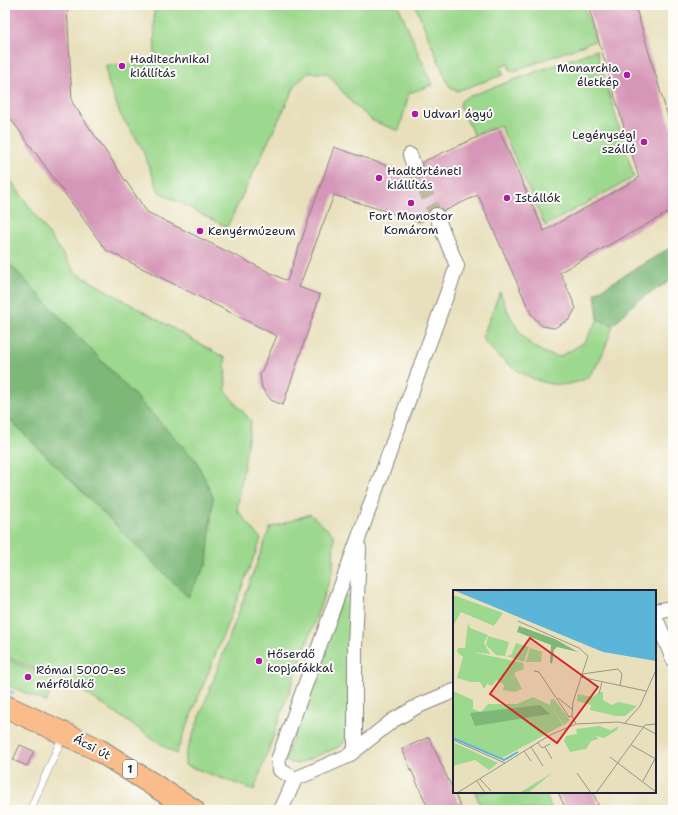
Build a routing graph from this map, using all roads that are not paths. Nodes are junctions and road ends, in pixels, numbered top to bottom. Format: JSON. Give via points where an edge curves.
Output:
{"nodes":[{"id":1,"x":436,"y":215,"type":"tunnel mouth"},
{"id":2,"x":360,"y":538,"type":"junction"},
{"id":3,"x":336,"y":596,"type":"junction"},
{"id":4,"x":358,"y":597,"type":"junction"},
{"id":5,"x":673,"y":608,"type":"edge"},
{"id":6,"x":656,"y":611,"type":"edge"},
{"id":7,"x":656,"y":618,"type":"edge"},
{"id":8,"x":673,"y":659,"type":"edge"},
{"id":9,"x":453,"y":691,"type":"edge"},
{"id":10,"x":5,"y":706,"type":"edge"},
{"id":11,"x":64,"y":732,"type":"junction"},
{"id":12,"x":355,"y":750,"type":"junction"},
{"id":13,"x":295,"y":779,"type":"junction"},
{"id":14,"x":31,"y":808,"type":"dead end"},
{"id":15,"x":194,"y":810,"type":"edge"},
{"id":16,"x":281,"y":810,"type":"edge"}],
"edges":[{"from":1,"to":2,"type":"street","via":[[457,266]]},
{"from":2,"to":3,"type":"street"},
{"from":2,"to":4,"type":"street"},
{"from":3,"to":4,"type":"street","via":[[348,591]]},
{"from":3,"to":13,"type":"street","via":[[278,760],[280,770]]},
{"from":4,"to":12,"type":"street","via":[[355,646]]},
{"from":5,"to":6,"type":"street"},
{"from":7,"to":8,"type":"street"},
{"from":9,"to":12,"type":"street","via":[[418,706]]},
{"from":10,"to":11,"type":"main road","name":"Ácsi út","number":"1"},
{"from":11,"to":14,"type":"lane"},
{"from":11,"to":15,"type":"main road","name":"Ácsi út","number":"1","via":[[132,769]]},
{"from":12,"to":13,"type":"street","via":[[348,756]]},
{"from":13,"to":16,"type":"street"}]}
